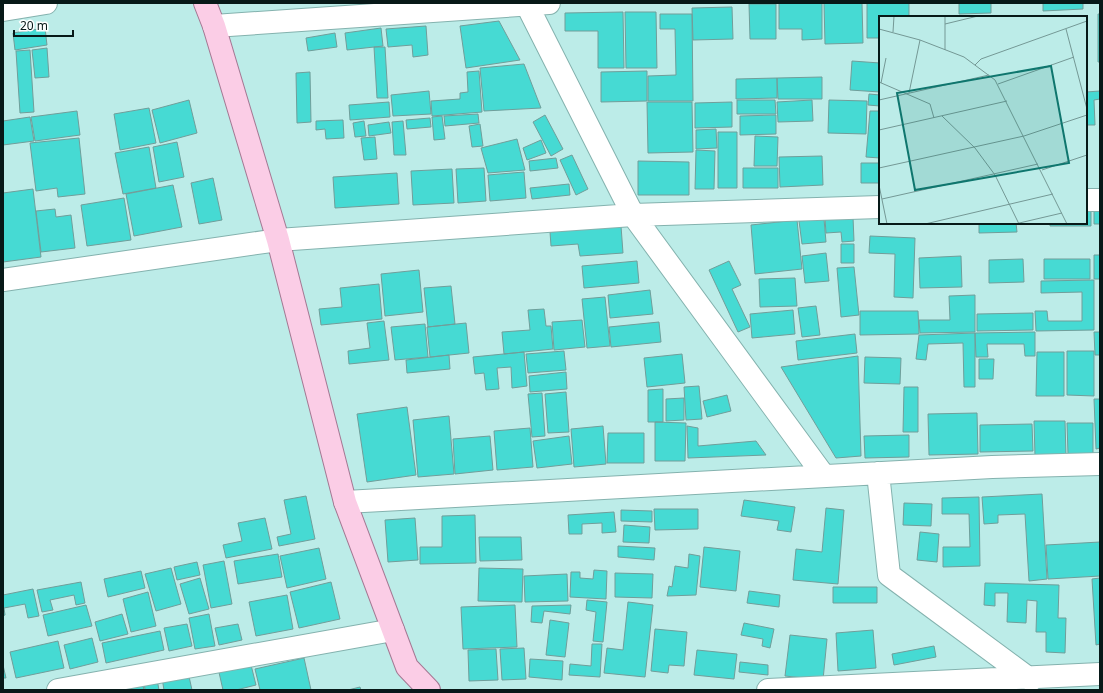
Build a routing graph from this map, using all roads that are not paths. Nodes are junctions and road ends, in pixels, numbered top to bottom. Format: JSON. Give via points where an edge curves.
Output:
{"nodes":[{"id":1,"x":46,"y":3,"type":"edge"},
{"id":2,"x":205,"y":3,"type":"edge"},
{"id":3,"x":526,"y":3,"type":"edge"},
{"id":4,"x":549,"y":3,"type":"edge"},
{"id":5,"x":3,"y":10,"type":"edge"},
{"id":6,"x":214,"y":26,"type":"junction"},
{"id":7,"x":1087,"y":200,"type":"edge"},
{"id":8,"x":1100,"y":200,"type":"edge"},
{"id":9,"x":879,"y":207,"type":"edge"},
{"id":10,"x":633,"y":215,"type":"junction"},
{"id":11,"x":278,"y":240,"type":"junction"},
{"id":12,"x":3,"y":280,"type":"edge"},
{"id":13,"x":1100,"y":464,"type":"edge"},
{"id":14,"x":878,"y":473,"type":"junction"},
{"id":15,"x":824,"y":476,"type":"junction"},
{"id":16,"x":345,"y":502,"type":"junction"},
{"id":17,"x":393,"y":630,"type":"junction"},
{"id":18,"x":1100,"y":674,"type":"edge"},
{"id":19,"x":1023,"y":683,"type":"edge"},
{"id":20,"x":58,"y":690,"type":"edge"},
{"id":21,"x":429,"y":690,"type":"edge"},
{"id":22,"x":768,"y":690,"type":"edge"},
{"id":23,"x":1048,"y":690,"type":"edge"}],
"edges":[{"from":1,"to":5,"type":"street"},
{"from":2,"to":6,"type":"main road"},
{"from":3,"to":4,"type":"street"},
{"from":3,"to":6,"type":"street"},
{"from":3,"to":10,"type":"street"},
{"from":6,"to":11,"type":"main road"},
{"from":7,"to":8,"type":"street"},
{"from":9,"to":10,"type":"street"},
{"from":10,"to":11,"type":"street"},
{"from":10,"to":15,"type":"street"},
{"from":11,"to":12,"type":"street"},
{"from":11,"to":16,"type":"main road"},
{"from":13,"to":14,"type":"street"},
{"from":14,"to":15,"type":"street"},
{"from":14,"to":19,"type":"street","via":[[889,575]]},
{"from":15,"to":16,"type":"street"},
{"from":16,"to":17,"type":"main road"},
{"from":17,"to":20,"type":"street"},
{"from":17,"to":21,"type":"main road","via":[[407,667]]},
{"from":18,"to":19,"type":"street"},
{"from":19,"to":22,"type":"street"},
{"from":19,"to":23,"type":"street"}]}
